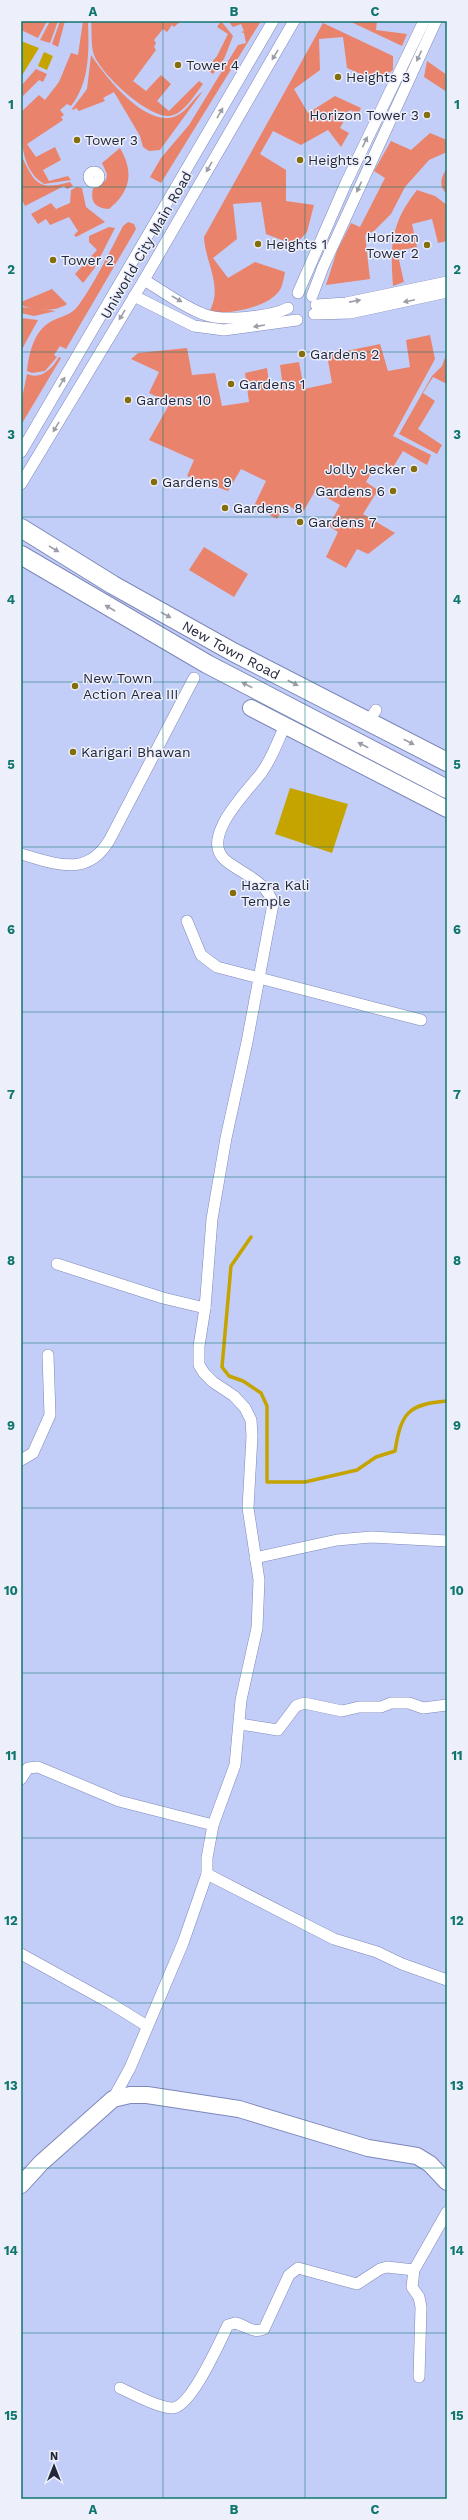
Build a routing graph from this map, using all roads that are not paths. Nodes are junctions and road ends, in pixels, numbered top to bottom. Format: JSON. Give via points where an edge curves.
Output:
{"nodes":[{"id":1,"x":273,"y":21,"type":"edge"},
{"id":2,"x":294,"y":21,"type":"edge"},
{"id":3,"x":424,"y":21,"type":"edge"},
{"id":4,"x":436,"y":21,"type":"edge"},
{"id":5,"x":229,"y":97,"type":"junction"},
{"id":6,"x":244,"y":105,"type":"junction"},
{"id":7,"x":144,"y":280,"type":"junction"},
{"id":8,"x":447,"y":282,"type":"edge"},
{"id":9,"x":447,"y":292,"type":"edge"},
{"id":10,"x":298,"y":293,"type":"junction"},
{"id":11,"x":134,"y":296,"type":"junction"},
{"id":12,"x":314,"y":305,"type":"junction"},
{"id":13,"x":288,"y":308,"type":"junction"},
{"id":14,"x":297,"y":320,"type":"junction"},
{"id":15,"x":21,"y":452,"type":"edge"},
{"id":16,"x":21,"y":484,"type":"edge"},
{"id":17,"x":21,"y":528,"type":"edge"},
{"id":18,"x":21,"y":555,"type":"edge"},
{"id":19,"x":194,"y":678,"type":"dead end"},
{"id":20,"x":251,"y":708,"type":"dead end"},
{"id":21,"x":285,"y":725,"type":"junction"},
{"id":22,"x":447,"y":762,"type":"edge"},
{"id":23,"x":447,"y":788,"type":"edge"},
{"id":24,"x":447,"y":808,"type":"edge"},
{"id":25,"x":21,"y":854,"type":"edge"},
{"id":26,"x":187,"y":921,"type":"dead end"},
{"id":27,"x":260,"y":977,"type":"junction"},
{"id":28,"x":421,"y":1020,"type":"dead end"},
{"id":29,"x":57,"y":1264,"type":"dead end"},
{"id":30,"x":205,"y":1308,"type":"junction"},
{"id":31,"x":48,"y":1355,"type":"dead end"},
{"id":32,"x":21,"y":1460,"type":"edge"},
{"id":33,"x":447,"y":1541,"type":"edge"},
{"id":34,"x":255,"y":1558,"type":"junction"},
{"id":35,"x":447,"y":1705,"type":"edge"},
{"id":36,"x":240,"y":1724,"type":"junction"},
{"id":37,"x":21,"y":1779,"type":"edge"},
{"id":38,"x":213,"y":1825,"type":"junction"},
{"id":39,"x":207,"y":1874,"type":"junction"},
{"id":40,"x":21,"y":1954,"type":"edge"},
{"id":41,"x":447,"y":1980,"type":"edge"},
{"id":42,"x":147,"y":2026,"type":"junction"},
{"id":43,"x":113,"y":2099,"type":"junction"},
{"id":44,"x":447,"y":2182,"type":"edge"},
{"id":45,"x":21,"y":2185,"type":"edge"},
{"id":46,"x":447,"y":2212,"type":"edge"},
{"id":47,"x":414,"y":2270,"type":"junction"},
{"id":48,"x":419,"y":2378,"type":"dead end"},
{"id":49,"x":120,"y":2388,"type":"dead end"}],
"edges":[{"from":1,"to":5,"type":"street","name":"Uniworld City Main Road"},
{"from":2,"to":6,"type":"street","name":"Uniworld City Main Road","one_way":true},
{"from":10,"to":3,"type":"street","one_way":true,"via":[[348,177]]},
{"from":4,"to":12,"type":"street","one_way":true,"via":[[320,272]]},
{"from":5,"to":6,"type":"street"},
{"from":15,"to":5,"type":"street","name":"Uniworld City Main Road","one_way":true},
{"from":6,"to":7,"type":"street","name":"Uniworld City Main Road","one_way":true},
{"from":7,"to":11,"type":"street","name":"Uniworld City Main Road"},
{"from":7,"to":13,"type":"street","one_way":true,"via":[[204,315],[227,318]]},
{"from":12,"to":8,"type":"street","one_way":true,"via":[[346,303]]},
{"from":9,"to":12,"type":"street","one_way":true,"via":[[350,314]]},
{"from":10,"to":12,"type":"street"},
{"from":10,"to":13,"type":"street","via":[[290,299]]},
{"from":14,"to":11,"type":"street","one_way":true,"via":[[224,330],[194,326]]},
{"from":11,"to":16,"type":"street","name":"Uniworld City Main Road","one_way":true},
{"from":12,"to":14,"type":"street","via":[[307,320]]},
{"from":13,"to":14,"type":"street"},
{"from":17,"to":22,"type":"main road","name":"New Town Road","one_way":true,"via":[[113,585],[233,652],[372,716]]},
{"from":23,"to":18,"type":"main road","name":"New Town Road","one_way":true,"via":[[207,664]]},
{"from":19,"to":25,"type":"street","via":[[110,839],[99,854],[84,864],[75,865],[57,864]]},
{"from":20,"to":21,"type":"street"},
{"from":21,"to":24,"type":"street"},
{"from":21,"to":27,"type":"street","via":[[271,758],[228,815],[218,841],[218,851],[224,859],[271,894],[272,916]]},
{"from":26,"to":27,"type":"street","via":[[201,955],[218,967]]},
{"from":27,"to":28,"type":"street"},
{"from":27,"to":30,"type":"street","via":[[226,1138],[212,1219]]},
{"from":29,"to":30,"type":"street","via":[[164,1298]]},
{"from":30,"to":34,"type":"street","via":[[199,1365],[212,1382],[234,1396],[245,1408],[251,1420],[248,1508]]},
{"from":31,"to":32,"type":"street","via":[[50,1415],[33,1453]]},
{"from":33,"to":34,"type":"street","via":[[371,1537],[337,1540]]},
{"from":34,"to":36,"type":"street","via":[[259,1606],[242,1694]]},
{"from":35,"to":36,"type":"street","via":[[423,1708],[409,1703],[391,1703],[381,1707],[359,1707],[342,1711],[304,1702],[296,1706],[278,1730]]},
{"from":36,"to":38,"type":"street","via":[[233,1777]]},
{"from":37,"to":38,"type":"street","via":[[28,1768],[38,1768],[119,1801]]},
{"from":38,"to":39,"type":"street"},
{"from":39,"to":41,"type":"street","via":[[334,1939],[377,1952]]},
{"from":39,"to":42,"type":"street","via":[[183,1943]]},
{"from":40,"to":42,"type":"street","via":[[90,1991]]},
{"from":42,"to":43,"type":"street","via":[[130,2068]]},
{"from":43,"to":44,"type":"street","via":[[147,2095],[255,2113],[368,2148],[417,2156],[430,2164]]},
{"from":43,"to":45,"type":"street","via":[[41,2163]]},
{"from":46,"to":47,"type":"street"},
{"from":47,"to":48,"type":"street","via":[[412,2287],[419,2297],[421,2307]]},
{"from":47,"to":49,"type":"street","via":[[388,2267],[356,2284],[298,2268],[289,2275],[264,2329],[250,2330],[235,2323],[228,2325],[196,2387],[178,2406],[167,2407]]}]}
